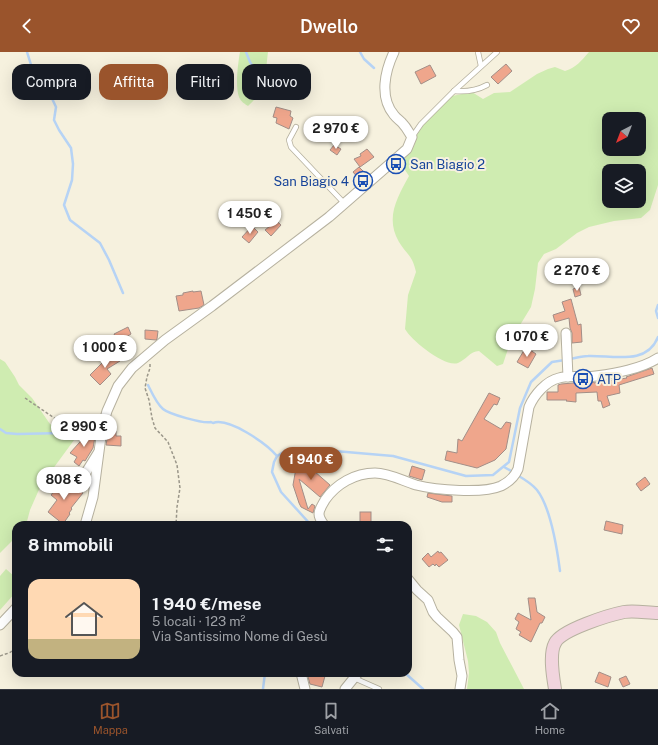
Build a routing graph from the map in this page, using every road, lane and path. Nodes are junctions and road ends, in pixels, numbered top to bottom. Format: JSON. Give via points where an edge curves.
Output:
{"nodes":[{"id":1,"x":394,"y":52,"type":"edge"},
{"id":2,"x":478,"y":52,"type":"edge"},
{"id":3,"x":497,"y":52,"type":"edge"},
{"id":4,"x":481,"y":66,"type":"junction"},
{"id":5,"x":487,"y":85,"type":"dead end"},
{"id":6,"x":454,"y":91,"type":"junction"},
{"id":7,"x":296,"y":127,"type":"dead end"},
{"id":8,"x":412,"y":137,"type":"junction"},
{"id":9,"x":344,"y":203,"type":"junction"},
{"id":10,"x":566,"y":334,"type":"dead end"},
{"id":11,"x":658,"y":358,"type":"edge"},
{"id":12,"x":145,"y":367,"type":"dead end"},
{"id":13,"x":568,"y":377,"type":"junction"},
{"id":14,"x":25,"y":398,"type":"dead end"},
{"id":15,"x":102,"y":429,"type":"junction"},
{"id":16,"x":100,"y":449,"type":"junction"},
{"id":17,"x":75,"y":474,"type":"dead end"},
{"id":18,"x":86,"y":521,"type":"edge"},
{"id":19,"x":176,"y":521,"type":"edge"},
{"id":20,"x":322,"y":521,"type":"edge"},
{"id":21,"x":412,"y":584,"type":"edge"},
{"id":22,"x":12,"y":612,"type":"edge"},
{"id":23,"x":658,"y":613,"type":"edge"},
{"id":24,"x":0,"y":625,"type":"edge"},
{"id":25,"x":12,"y":652,"type":"edge"},
{"id":26,"x":0,"y":656,"type":"edge"},
{"id":27,"x":302,"y":677,"type":"edge"},
{"id":28,"x":352,"y":683,"type":"edge"},
{"id":29,"x":305,"y":689,"type":"edge"},
{"id":30,"x":379,"y":689,"type":"edge"},
{"id":31,"x":460,"y":689,"type":"edge"},
{"id":32,"x":555,"y":689,"type":"edge"}],
"edges":[{"from":1,"to":8,"type":"street","via":[[389,61],[384,87],[386,100],[393,114],[404,124]]},
{"from":2,"to":4,"type":"lane"},
{"from":3,"to":4,"type":"lane"},
{"from":4,"to":6,"type":"lane"},
{"from":5,"to":6,"type":"lane","via":[[477,90]]},
{"from":6,"to":8,"type":"lane","via":[[421,124]]},
{"from":7,"to":9,"type":"lane","via":[[289,140],[291,147]]},
{"from":8,"to":9,"type":"street","via":[[407,149]]},
{"from":9,"to":15,"type":"street","via":[[132,368],[116,391]]},
{"from":10,"to":13,"type":"street"},
{"from":11,"to":13,"type":"street","via":[[640,366],[595,377]]},
{"from":12,"to":19,"type":"path","via":[[150,362],[145,388],[155,428],[168,442],[177,465],[180,488]]},
{"from":13,"to":20,"type":"street","via":[[550,382],[532,402],[518,469],[516,474],[502,485],[487,489],[446,489],[375,473],[366,474],[348,480],[333,490],[320,510]]},
{"from":14,"to":15,"type":"path","via":[[69,428],[92,426]]},
{"from":15,"to":16,"type":"street"},
{"from":16,"to":17,"type":"street","via":[[85,474]]},
{"from":16,"to":18,"type":"street","via":[[93,497]]},
{"from":21,"to":31,"type":"street","via":[[428,600],[437,617],[457,637],[462,676]]},
{"from":22,"to":24,"type":"street"},
{"from":23,"to":32,"type":"main road","via":[[626,612],[560,636],[552,650]]},
{"from":25,"to":26,"type":"path"},
{"from":27,"to":29,"type":"street"},
{"from":28,"to":30,"type":"lane"}]}
